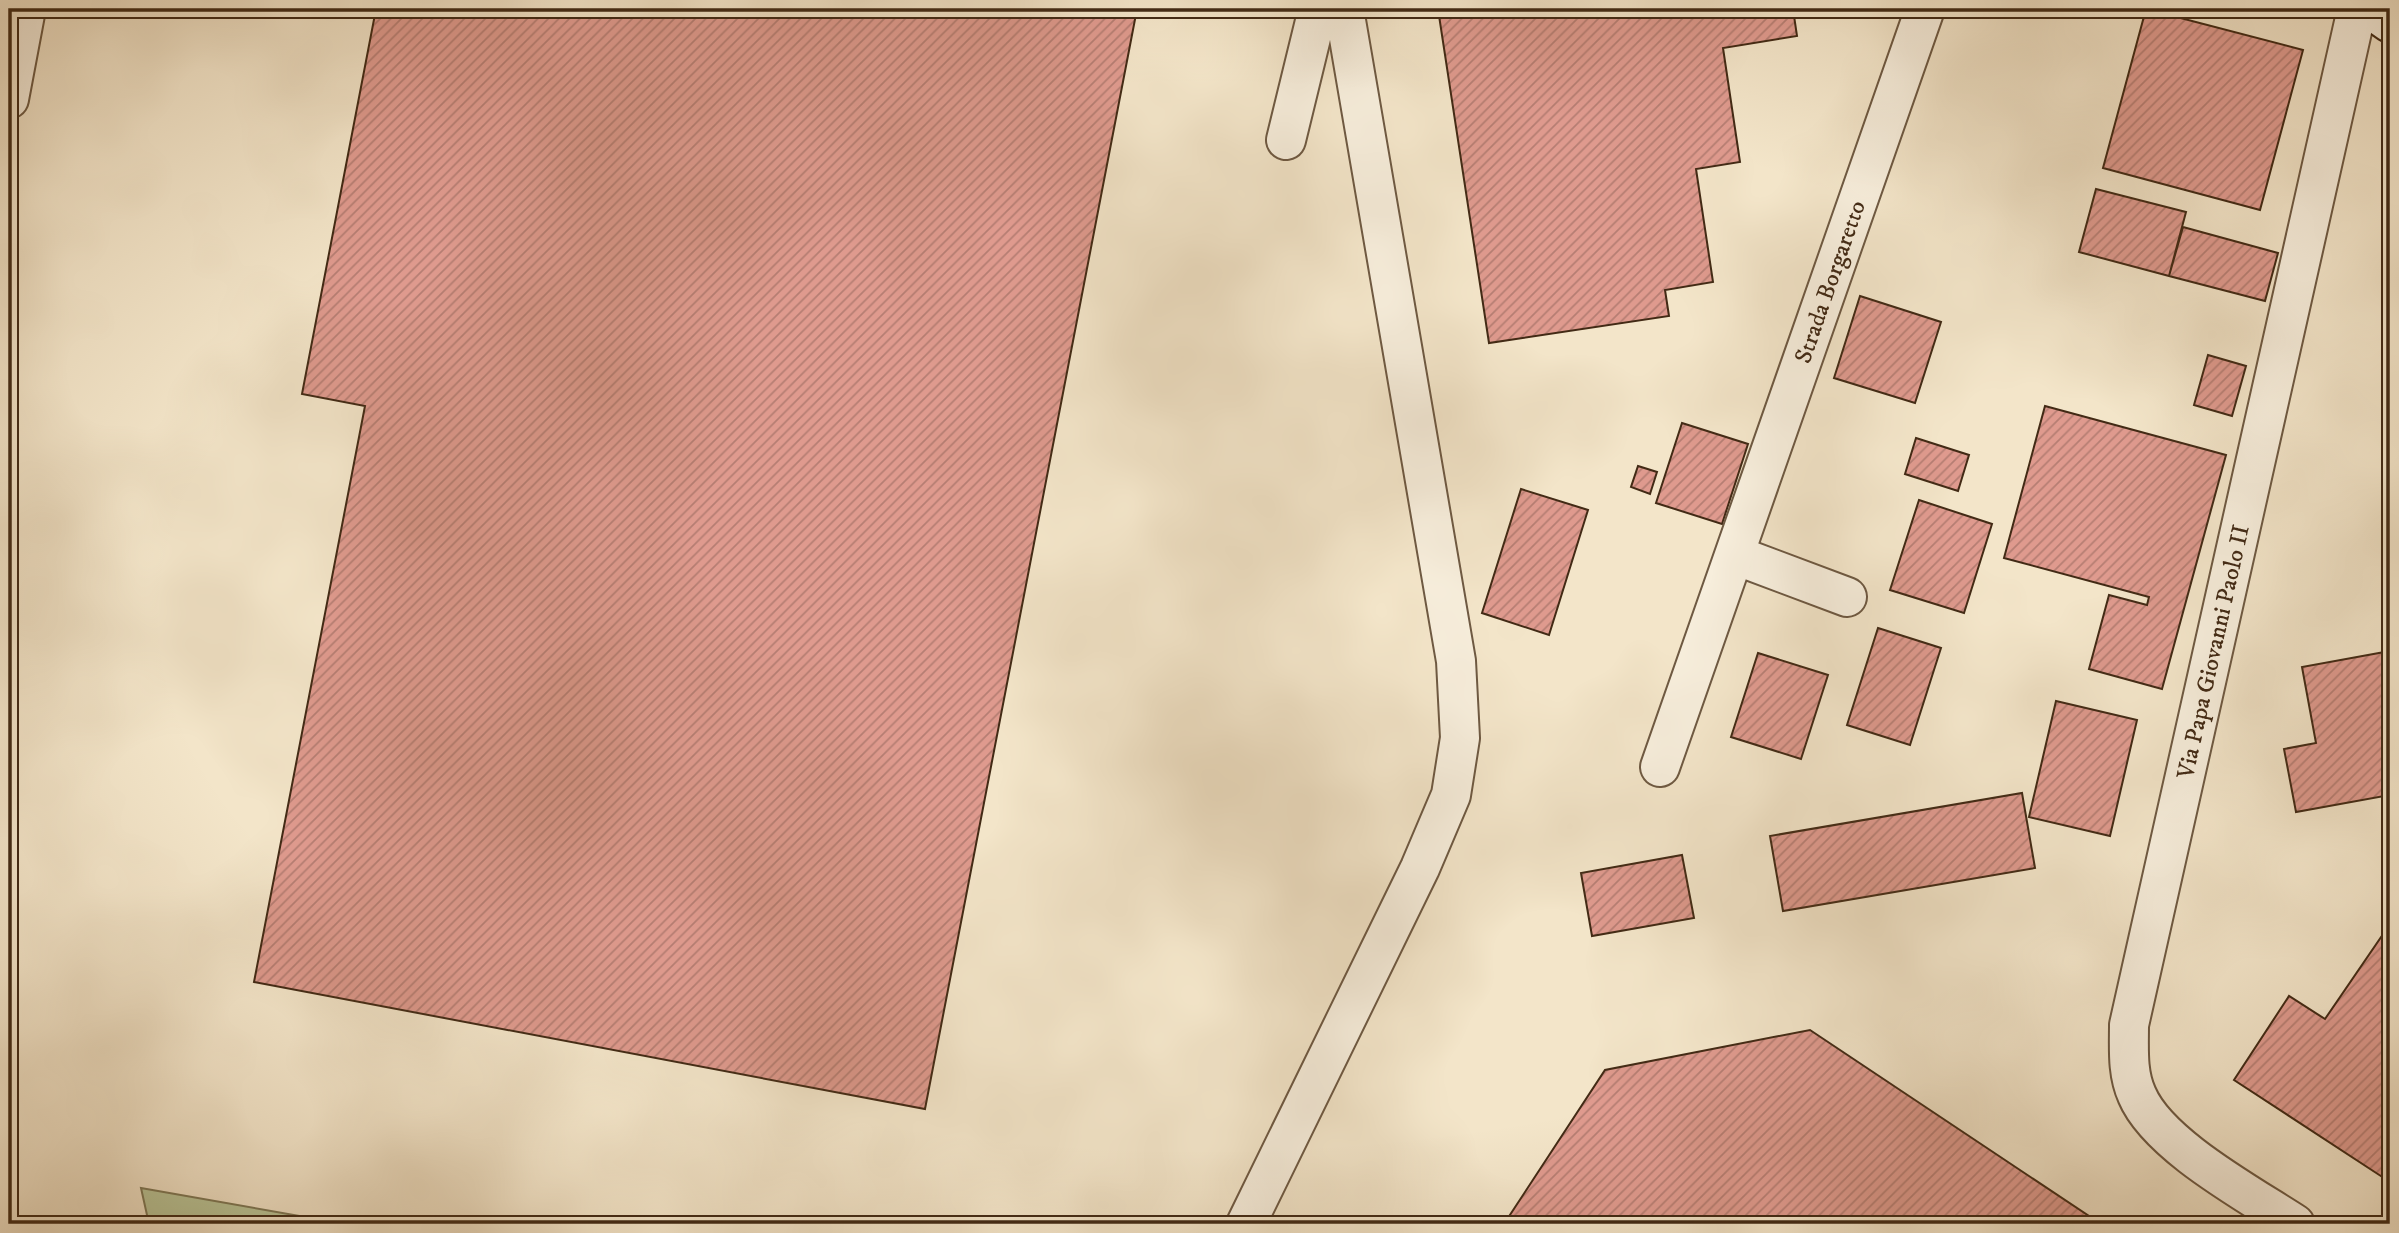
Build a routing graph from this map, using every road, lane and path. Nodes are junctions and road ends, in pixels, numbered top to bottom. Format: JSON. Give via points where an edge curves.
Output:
{"nodes":[{"id":1,"x":26,"y":9,"type":"edge"},
{"id":2,"x":1318,"y":9,"type":"edge"},
{"id":3,"x":1344,"y":9,"type":"edge"},
{"id":4,"x":1925,"y":9,"type":"edge"},
{"id":5,"x":2357,"y":9,"type":"edge"},
{"id":6,"x":2370,"y":9,"type":"edge"},
{"id":7,"x":2390,"y":23,"type":"edge"},
{"id":8,"x":9,"y":99,"type":"edge"},
{"id":9,"x":1286,"y":141,"type":"dead end"},
{"id":10,"x":1735,"y":555,"type":"junction"},
{"id":11,"x":1847,"y":597,"type":"dead end"},
{"id":12,"x":1660,"y":767,"type":"dead end"},
{"id":13,"x":1246,"y":1224,"type":"edge"},
{"id":14,"x":2295,"y":1224,"type":"edge"}],
"edges":[{"from":1,"to":8,"type":"street"},
{"from":2,"to":9,"type":"street"},
{"from":3,"to":13,"type":"street","via":[[1457,661],[1460,738],[1451,795],[1420,868]]},
{"from":4,"to":10,"type":"street","name":"Strada Borgaretto"},
{"from":5,"to":14,"type":"street","name":"Via Papa Giovanni Paolo II","via":[[2129,1025],[2130,1071],[2137,1097],[2158,1125],[2184,1152]]},
{"from":6,"to":7,"type":"street"},
{"from":10,"to":11,"type":"street"},
{"from":10,"to":12,"type":"street","name":"Strada Borgaretto"}]}
